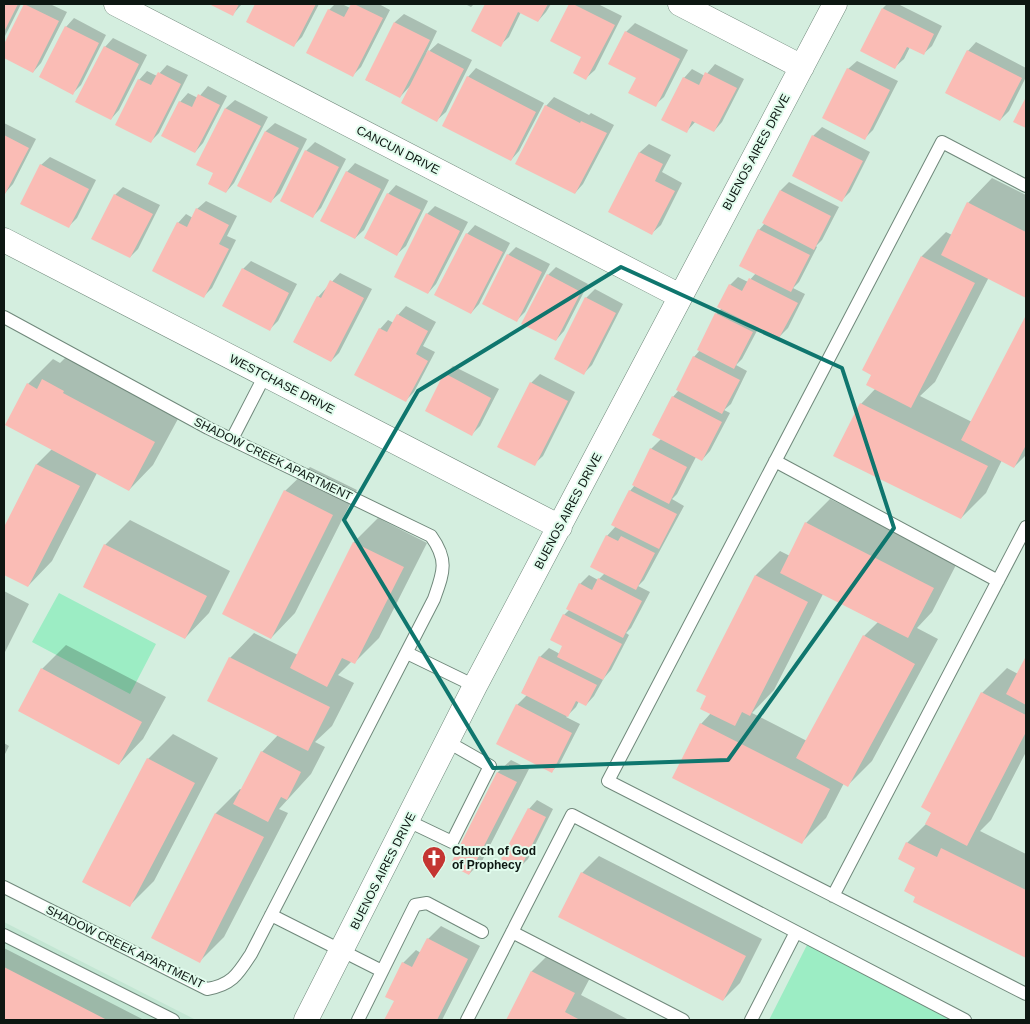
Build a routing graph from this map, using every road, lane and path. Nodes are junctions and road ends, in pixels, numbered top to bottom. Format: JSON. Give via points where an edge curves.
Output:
{"nodes":[{"id":1,"x":116,"y":4,"type":"edge"},
{"id":2,"x":680,"y":4,"type":"edge"},
{"id":3,"x":835,"y":4,"type":"edge"},
{"id":4,"x":802,"y":67,"type":"junction"},
{"id":5,"x":1026,"y":186,"type":"edge"},
{"id":6,"x":4,"y":240,"type":"edge"},
{"id":7,"x":680,"y":296,"type":"junction"},
{"id":8,"x":4,"y":317,"type":"edge"},
{"id":9,"x":265,"y":375,"type":"junction"},
{"id":10,"x":232,"y":440,"type":"junction"},
{"id":11,"x":775,"y":461,"type":"junction"},
{"id":12,"x":560,"y":527,"type":"junction"},
{"id":13,"x":1025,"y":532,"type":"edge"},
{"id":14,"x":998,"y":581,"type":"junction"},
{"id":15,"x":407,"y":653,"type":"junction"},
{"id":16,"x":476,"y":686,"type":"junction"},
{"id":17,"x":448,"y":742,"type":"junction"},
{"id":18,"x":408,"y":821,"type":"junction"},
{"id":19,"x":4,"y":887,"type":"edge"},
{"id":20,"x":834,"y":896,"type":"junction"},
{"id":21,"x":271,"y":915,"type":"junction"},
{"id":22,"x":482,"y":932,"type":"dead end"},
{"id":23,"x":512,"y":932,"type":"junction"},
{"id":24,"x":796,"y":932,"type":"junction"},
{"id":25,"x":4,"y":936,"type":"edge"},
{"id":26,"x":342,"y":950,"type":"junction"},
{"id":27,"x":382,"y":971,"type":"junction"},
{"id":28,"x":1026,"y":994,"type":"edge"},
{"id":29,"x":173,"y":1020,"type":"edge"},
{"id":30,"x":306,"y":1020,"type":"edge"},
{"id":31,"x":358,"y":1020,"type":"edge"},
{"id":32,"x":467,"y":1020,"type":"edge"},
{"id":33,"x":683,"y":1020,"type":"edge"},
{"id":34,"x":751,"y":1020,"type":"edge"},
{"id":35,"x":965,"y":1020,"type":"edge"}],
"edges":[{"from":1,"to":7,"type":"street","name":"CANCUN DRIVE"},
{"from":2,"to":4,"type":"street"},
{"from":3,"to":4,"type":"street","name":"BUENOS AIRES DRIVE"},
{"from":4,"to":7,"type":"street","name":"BUENOS AIRES DRIVE"},
{"from":5,"to":11,"type":"lane","via":[[942,142]]},
{"from":6,"to":9,"type":"street","name":"WESTCHASE DRIVE"},
{"from":7,"to":12,"type":"street","name":"BUENOS AIRES DRIVE"},
{"from":8,"to":10,"type":"lane","name":"SHADOW CREEK APARTMENT"},
{"from":9,"to":10,"type":"lane"},
{"from":9,"to":12,"type":"street","name":"WESTCHASE DRIVE"},
{"from":10,"to":15,"type":"lane","name":"SHADOW CREEK APARTMENT","via":[[431,536],[438,546],[444,571],[434,600]]},
{"from":11,"to":14,"type":"lane"},
{"from":11,"to":20,"type":"lane","via":[[608,781]]},
{"from":12,"to":16,"type":"street","name":"BUENOS AIRES DRIVE"},
{"from":13,"to":14,"type":"lane"},
{"from":14,"to":20,"type":"lane"},
{"from":15,"to":16,"type":"lane"},
{"from":15,"to":21,"type":"lane","name":"SHADOW CREEK APARTMENT"},
{"from":16,"to":17,"type":"street","name":"BUENOS AIRES DRIVE"},
{"from":17,"to":18,"type":"street","name":"BUENOS AIRES DRIVE"},
{"from":17,"to":18,"type":"lane","via":[[490,766],[452,842]]},
{"from":18,"to":26,"type":"street","name":"BUENOS AIRES DRIVE"},
{"from":19,"to":21,"type":"lane","name":"SHADOW CREEK APARTMENT","via":[[207,989],[220,987],[238,975]]},
{"from":20,"to":28,"type":"lane"},
{"from":21,"to":26,"type":"lane"},
{"from":22,"to":27,"type":"lane","via":[[427,903],[415,905]]},
{"from":23,"to":24,"type":"lane","via":[[572,815]]},
{"from":23,"to":32,"type":"lane"},
{"from":23,"to":33,"type":"lane"},
{"from":24,"to":34,"type":"lane"},
{"from":24,"to":35,"type":"lane"},
{"from":25,"to":29,"type":"lane"},
{"from":26,"to":27,"type":"lane"},
{"from":26,"to":30,"type":"street","name":"BUENOS AIRES DRIVE"},
{"from":27,"to":31,"type":"lane"}]}
